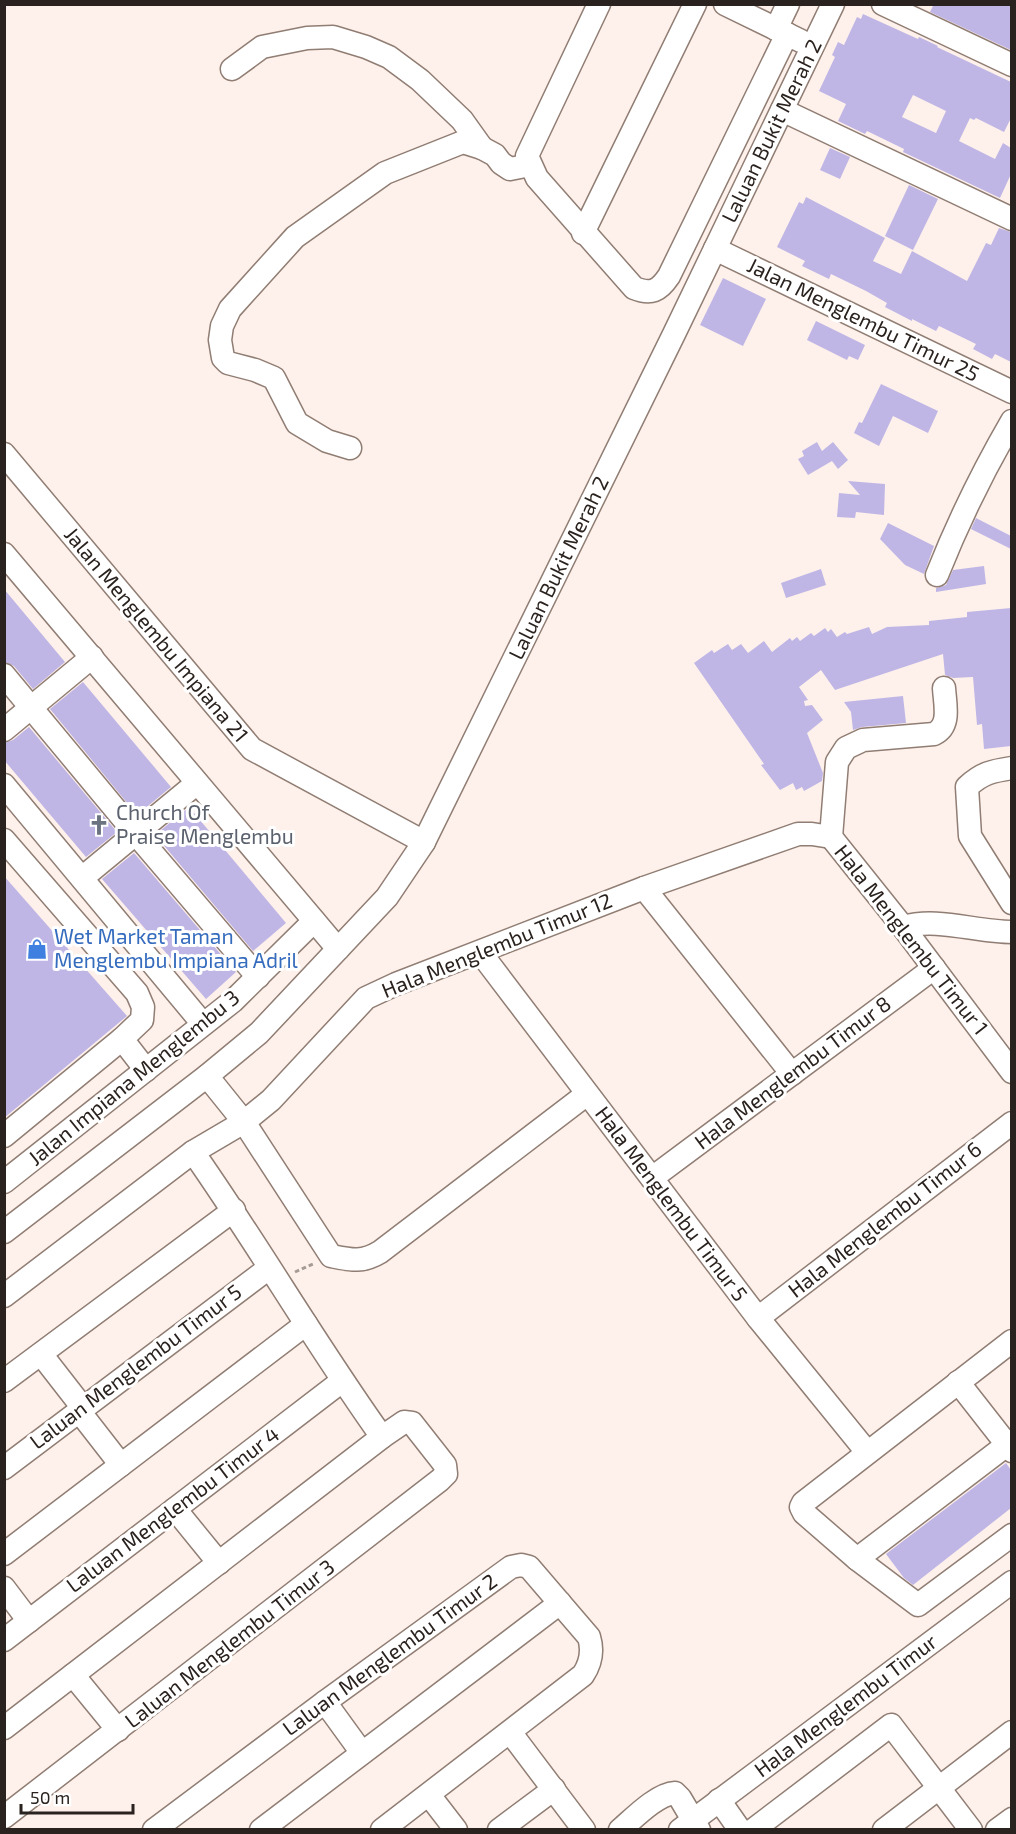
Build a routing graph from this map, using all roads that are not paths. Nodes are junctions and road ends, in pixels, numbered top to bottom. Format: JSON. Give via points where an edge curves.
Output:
{"nodes":[{"id":1,"x":599,"y":4,"type":"edge"},
{"id":2,"x":695,"y":4,"type":"edge"},
{"id":3,"x":725,"y":4,"type":"edge"},
{"id":4,"x":788,"y":4,"type":"edge"},
{"id":5,"x":833,"y":4,"type":"edge"},
{"id":6,"x":883,"y":4,"type":"edge"},
{"id":7,"x":781,"y":31,"type":"junction"},
{"id":8,"x":813,"y":47,"type":"junction"},
{"id":9,"x":1011,"y":65,"type":"edge"},
{"id":10,"x":232,"y":69,"type":"dead end"},
{"id":11,"x":782,"y":110,"type":"junction"},
{"id":12,"x":482,"y":148,"type":"junction"},
{"id":13,"x":530,"y":165,"type":"junction"},
{"id":14,"x":1011,"y":219,"type":"edge"},
{"id":15,"x":583,"y":233,"type":"junction"},
{"id":16,"x":715,"y":249,"type":"junction"},
{"id":17,"x":1011,"y":392,"type":"edge"},
{"id":18,"x":1011,"y":421,"type":"edge"},
{"id":19,"x":350,"y":448,"type":"dead end"},
{"id":20,"x":4,"y":454,"type":"edge"},
{"id":21,"x":4,"y":554,"type":"edge"},
{"id":22,"x":937,"y":575,"type":"dead end"},
{"id":23,"x":92,"y":657,"type":"junction"},
{"id":24,"x":4,"y":675,"type":"edge"},
{"id":25,"x":944,"y":688,"type":"dead end"},
{"id":26,"x":31,"y":707,"type":"junction"},
{"id":27,"x":4,"y":729,"type":"edge"},
{"id":28,"x":1011,"y":768,"type":"edge"},
{"id":29,"x":197,"y":783,"type":"junction"},
{"id":30,"x":4,"y":785,"type":"edge"},
{"id":31,"x":12,"y":809,"type":"edge"},
{"id":32,"x":136,"y":834,"type":"junction"},
{"id":33,"x":831,"y":837,"type":"junction"},
{"id":34,"x":4,"y":840,"type":"edge"},
{"id":35,"x":424,"y":842,"type":"junction"},
{"id":36,"x":82,"y":878,"type":"junction"},
{"id":37,"x":644,"y":888,"type":"junction"},
{"id":38,"x":1011,"y":903,"type":"edge"},
{"id":39,"x":314,"y":921,"type":"junction"},
{"id":40,"x":903,"y":927,"type":"junction"},
{"id":41,"x":1011,"y":932,"type":"edge"},
{"id":42,"x":338,"y":949,"type":"junction"},
{"id":43,"x":480,"y":952,"type":"junction"},
{"id":44,"x":934,"y":968,"type":"junction"},
{"id":45,"x":258,"y":976,"type":"junction"},
{"id":46,"x":203,"y":1024,"type":"junction"},
{"id":47,"x":122,"y":1038,"type":"junction"},
{"id":48,"x":146,"y":1070,"type":"junction"},
{"id":49,"x":1011,"y":1072,"type":"edge"},
{"id":50,"x":792,"y":1074,"type":"junction"},
{"id":51,"x":207,"y":1076,"type":"junction"},
{"id":52,"x":587,"y":1094,"type":"junction"},
{"id":53,"x":244,"y":1122,"type":"junction"},
{"id":54,"x":1011,"y":1123,"type":"edge"},
{"id":55,"x":4,"y":1136,"type":"edge"},
{"id":56,"x":193,"y":1152,"type":"junction"},
{"id":57,"x":6,"y":1178,"type":"edge"},
{"id":58,"x":652,"y":1178,"type":"junction"},
{"id":59,"x":234,"y":1210,"type":"junction"},
{"id":60,"x":4,"y":1232,"type":"edge"},
{"id":61,"x":273,"y":1274,"type":"junction"},
{"id":62,"x":4,"y":1296,"type":"edge"},
{"id":63,"x":758,"y":1318,"type":"junction"},
{"id":64,"x":306,"y":1324,"type":"junction"},
{"id":65,"x":1011,"y":1341,"type":"edge"},
{"id":66,"x":41,"y":1354,"type":"junction"},
{"id":67,"x":4,"y":1381,"type":"edge"},
{"id":68,"x":342,"y":1381,"type":"junction"},
{"id":69,"x":958,"y":1382,"type":"junction"},
{"id":70,"x":81,"y":1409,"type":"junction"},
{"id":71,"x":382,"y":1437,"type":"junction"},
{"id":72,"x":1010,"y":1446,"type":"edge"},
{"id":73,"x":867,"y":1452,"type":"junction"},
{"id":74,"x":121,"y":1465,"type":"junction"},
{"id":75,"x":4,"y":1468,"type":"edge"},
{"id":76,"x":175,"y":1509,"type":"junction"},
{"id":77,"x":1011,"y":1535,"type":"edge"},
{"id":78,"x":4,"y":1554,"type":"edge"},
{"id":79,"x":857,"y":1559,"type":"junction"},
{"id":80,"x":219,"y":1563,"type":"junction"},
{"id":81,"x":1011,"y":1582,"type":"edge"},
{"id":82,"x":4,"y":1588,"type":"edge"},
{"id":83,"x":560,"y":1603,"type":"junction"},
{"id":84,"x":918,"y":1605,"type":"junction"},
{"id":85,"x":29,"y":1621,"type":"junction"},
{"id":86,"x":944,"y":1633,"type":"junction"},
{"id":87,"x":4,"y":1640,"type":"edge"},
{"id":88,"x":73,"y":1675,"type":"junction"},
{"id":89,"x":325,"y":1702,"type":"junction"},
{"id":90,"x":4,"y":1728,"type":"edge"},
{"id":91,"x":118,"y":1730,"type":"junction"},
{"id":92,"x":510,"y":1732,"type":"junction"},
{"id":93,"x":1011,"y":1732,"type":"edge"},
{"id":94,"x":362,"y":1753,"type":"junction"},
{"id":95,"x":939,"y":1788,"type":"junction"},
{"id":96,"x":554,"y":1789,"type":"junction"},
{"id":97,"x":429,"y":1795,"type":"junction"},
{"id":98,"x":719,"y":1800,"type":"junction"},
{"id":99,"x":4,"y":1817,"type":"edge"},
{"id":100,"x":1011,"y":1819,"type":"edge"},
{"id":101,"x":690,"y":1826,"type":"edge"},
{"id":102,"x":154,"y":1830,"type":"edge"},
{"id":103,"x":261,"y":1830,"type":"edge"},
{"id":104,"x":382,"y":1830,"type":"edge"},
{"id":105,"x":456,"y":1830,"type":"edge"},
{"id":106,"x":499,"y":1830,"type":"edge"},
{"id":107,"x":584,"y":1830,"type":"edge"},
{"id":108,"x":620,"y":1830,"type":"edge"},
{"id":109,"x":740,"y":1830,"type":"edge"},
{"id":110,"x":753,"y":1830,"type":"edge"},
{"id":111,"x":884,"y":1830,"type":"edge"},
{"id":112,"x":971,"y":1830,"type":"edge"},
{"id":113,"x":997,"y":1830,"type":"edge"}],
"edges":[{"from":1,"to":13,"type":"street","via":[[530,146]]},
{"from":2,"to":15,"type":"street"},
{"from":3,"to":7,"type":"street"},
{"from":4,"to":7,"type":"street","name":"Laluan Bukit Merah 2"},
{"from":5,"to":8,"type":"street","name":"Laluan Bukit Merah 2"},
{"from":6,"to":9,"type":"street"},
{"from":7,"to":8,"type":"street"},
{"from":7,"to":15,"type":"street","name":"Laluan Bukit Merah 2","via":[[663,284],[645,293],[634,288]]},
{"from":8,"to":11,"type":"street","name":"Laluan Bukit Merah 2"},
{"from":10,"to":12,"type":"street","via":[[262,47],[333,37],[389,57],[420,80],[462,120]]},
{"from":11,"to":14,"type":"street"},
{"from":11,"to":16,"type":"street","name":"Laluan Bukit Merah 2"},
{"from":12,"to":13,"type":"street","via":[[510,169]]},
{"from":12,"to":19,"type":"street","via":[[463,142],[385,173],[295,237],[230,309],[222,326],[220,340],[223,358],[228,363],[274,378],[297,423],[327,441]]},
{"from":13,"to":15,"type":"street","name":"Laluan Bukit Merah 2"},
{"from":16,"to":17,"type":"street","name":"Jalan Menglembu Timur 25"},
{"from":16,"to":35,"type":"street","name":"Laluan Bukit Merah 2"},
{"from":18,"to":22,"type":"street","via":[[970,498]]},
{"from":20,"to":35,"type":"street","name":"Jalan Menglembu Impiana 21","via":[[252,749]]},
{"from":21,"to":23,"type":"street"},
{"from":23,"to":26,"type":"street"},
{"from":23,"to":29,"type":"street"},
{"from":24,"to":26,"type":"street"},
{"from":25,"to":33,"type":"street","via":[[945,721],[941,730],[934,734],[863,740],[846,748],[837,762]]},
{"from":26,"to":27,"type":"street"},
{"from":26,"to":32,"type":"street"},
{"from":28,"to":38,"type":"street","via":[[979,776],[967,787],[970,836]]},
{"from":29,"to":32,"type":"street"},
{"from":29,"to":39,"type":"street"},
{"from":30,"to":31,"type":"street"},
{"from":31,"to":36,"type":"street"},
{"from":32,"to":36,"type":"street"},
{"from":32,"to":45,"type":"street"},
{"from":33,"to":37,"type":"street","name":"Hala Menglembu Timur 12","via":[[798,834]]},
{"from":33,"to":40,"type":"street","name":"Hala Menglembu Timur 1"},
{"from":34,"to":47,"type":"street","via":[[138,993],[142,1020]]},
{"from":35,"to":42,"type":"street","name":"Laluan Bukit Merah 2","via":[[387,897]]},
{"from":36,"to":46,"type":"street"},
{"from":37,"to":43,"type":"street","name":"Hala Menglembu Timur 12"},
{"from":37,"to":50,"type":"street"},
{"from":39,"to":42,"type":"street"},
{"from":39,"to":45,"type":"street","name":"Jalan Impiana Menglembu 3"},
{"from":40,"to":41,"type":"street","via":[[927,923]]},
{"from":40,"to":44,"type":"street","name":"Hala Menglembu Timur 1"},
{"from":42,"to":51,"type":"street","name":"Laluan Bukit Merah 2","via":[[259,1033]]},
{"from":43,"to":52,"type":"street","name":"Hala Menglembu Timur 5"},
{"from":43,"to":53,"type":"street","name":"Hala Menglembu Timur 12","via":[[366,998],[271,1100]]},
{"from":44,"to":49,"type":"street","name":"Hala Menglembu Timur 1"},
{"from":44,"to":50,"type":"street","name":"Hala Menglembu Timur 8"},
{"from":45,"to":46,"type":"street","name":"Jalan Impiana Menglembu 3"},
{"from":46,"to":48,"type":"street","name":"Jalan Impiana Menglembu 3"},
{"from":47,"to":48,"type":"street"},
{"from":47,"to":55,"type":"street"},
{"from":48,"to":57,"type":"street","name":"Jalan Impiana Menglembu 3"},
{"from":50,"to":58,"type":"street","name":"Hala Menglembu Timur 8"},
{"from":51,"to":53,"type":"street"},
{"from":51,"to":60,"type":"street","name":"Laluan Bukit Merah 2"},
{"from":52,"to":53,"type":"street","via":[[369,1259],[331,1256]]},
{"from":52,"to":58,"type":"street","name":"Hala Menglembu Timur 5"},
{"from":53,"to":56,"type":"street","name":"Hala Menglembu Timur 12"},
{"from":54,"to":63,"type":"street","name":"Hala Menglembu Timur 6"},
{"from":56,"to":59,"type":"street"},
{"from":56,"to":62,"type":"street","name":"Hala Menglembu Timur 12"},
{"from":58,"to":63,"type":"street","name":"Hala Menglembu Timur 5"},
{"from":59,"to":61,"type":"street"},
{"from":59,"to":66,"type":"street"},
{"from":61,"to":64,"type":"street"},
{"from":61,"to":70,"type":"street","name":"Laluan Menglembu Timur 5"},
{"from":63,"to":73,"type":"street","name":"Hala Menglembu Timur 5"},
{"from":64,"to":68,"type":"street"},
{"from":64,"to":74,"type":"street"},
{"from":65,"to":69,"type":"street"},
{"from":66,"to":67,"type":"street"},
{"from":66,"to":70,"type":"street"},
{"from":68,"to":71,"type":"street"},
{"from":68,"to":76,"type":"street","name":"Laluan Menglembu Timur 4"},
{"from":69,"to":72,"type":"street"},
{"from":69,"to":73,"type":"street"},
{"from":70,"to":74,"type":"street"},
{"from":70,"to":75,"type":"street","name":"Laluan Menglembu Timur 5"},
{"from":71,"to":80,"type":"street"},
{"from":71,"to":91,"type":"street","name":"Laluan Menglembu Timur 3","via":[[404,1422],[412,1423],[446,1465],[446,1474]]},
{"from":72,"to":79,"type":"street"},
{"from":73,"to":79,"type":"street","via":[[801,1507]]},
{"from":74,"to":78,"type":"street"},
{"from":76,"to":80,"type":"street"},
{"from":76,"to":85,"type":"street","name":"Laluan Menglembu Timur 4"},
{"from":77,"to":84,"type":"street"},
{"from":79,"to":84,"type":"street"},
{"from":80,"to":88,"type":"street"},
{"from":81,"to":86,"type":"street","name":"Hala Menglembu Timur"},
{"from":82,"to":85,"type":"street"},
{"from":83,"to":89,"type":"street","name":"Laluan Menglembu Timur 2","via":[[530,1567],[511,1567]]},
{"from":83,"to":92,"type":"street","name":"Laluan Menglembu Timur 2","via":[[589,1637],[592,1646],[587,1669]]},
{"from":83,"to":94,"type":"street"},
{"from":84,"to":86,"type":"street"},
{"from":85,"to":87,"type":"street","name":"Laluan Menglembu Timur 4"},
{"from":86,"to":98,"type":"street","name":"Hala Menglembu Timur"},
{"from":88,"to":90,"type":"street"},
{"from":88,"to":91,"type":"street"},
{"from":89,"to":94,"type":"street"},
{"from":89,"to":102,"type":"street","name":"Laluan Menglembu Timur 2"},
{"from":91,"to":99,"type":"street","name":"Laluan Menglembu Timur 3"},
{"from":92,"to":96,"type":"street"},
{"from":92,"to":97,"type":"street"},
{"from":93,"to":95,"type":"street"},
{"from":94,"to":103,"type":"street"},
{"from":95,"to":110,"type":"street","via":[[891,1725]]},
{"from":95,"to":111,"type":"street"},
{"from":95,"to":112,"type":"street"},
{"from":96,"to":106,"type":"street"},
{"from":96,"to":107,"type":"street"},
{"from":97,"to":104,"type":"street"},
{"from":97,"to":105,"type":"street"},
{"from":98,"to":101,"type":"street","name":"Hala Menglembu Timur"},
{"from":98,"to":109,"type":"street"},
{"from":100,"to":113,"type":"street"},
{"from":101,"to":108,"type":"street","via":[[680,1798],[667,1793]]}]}
